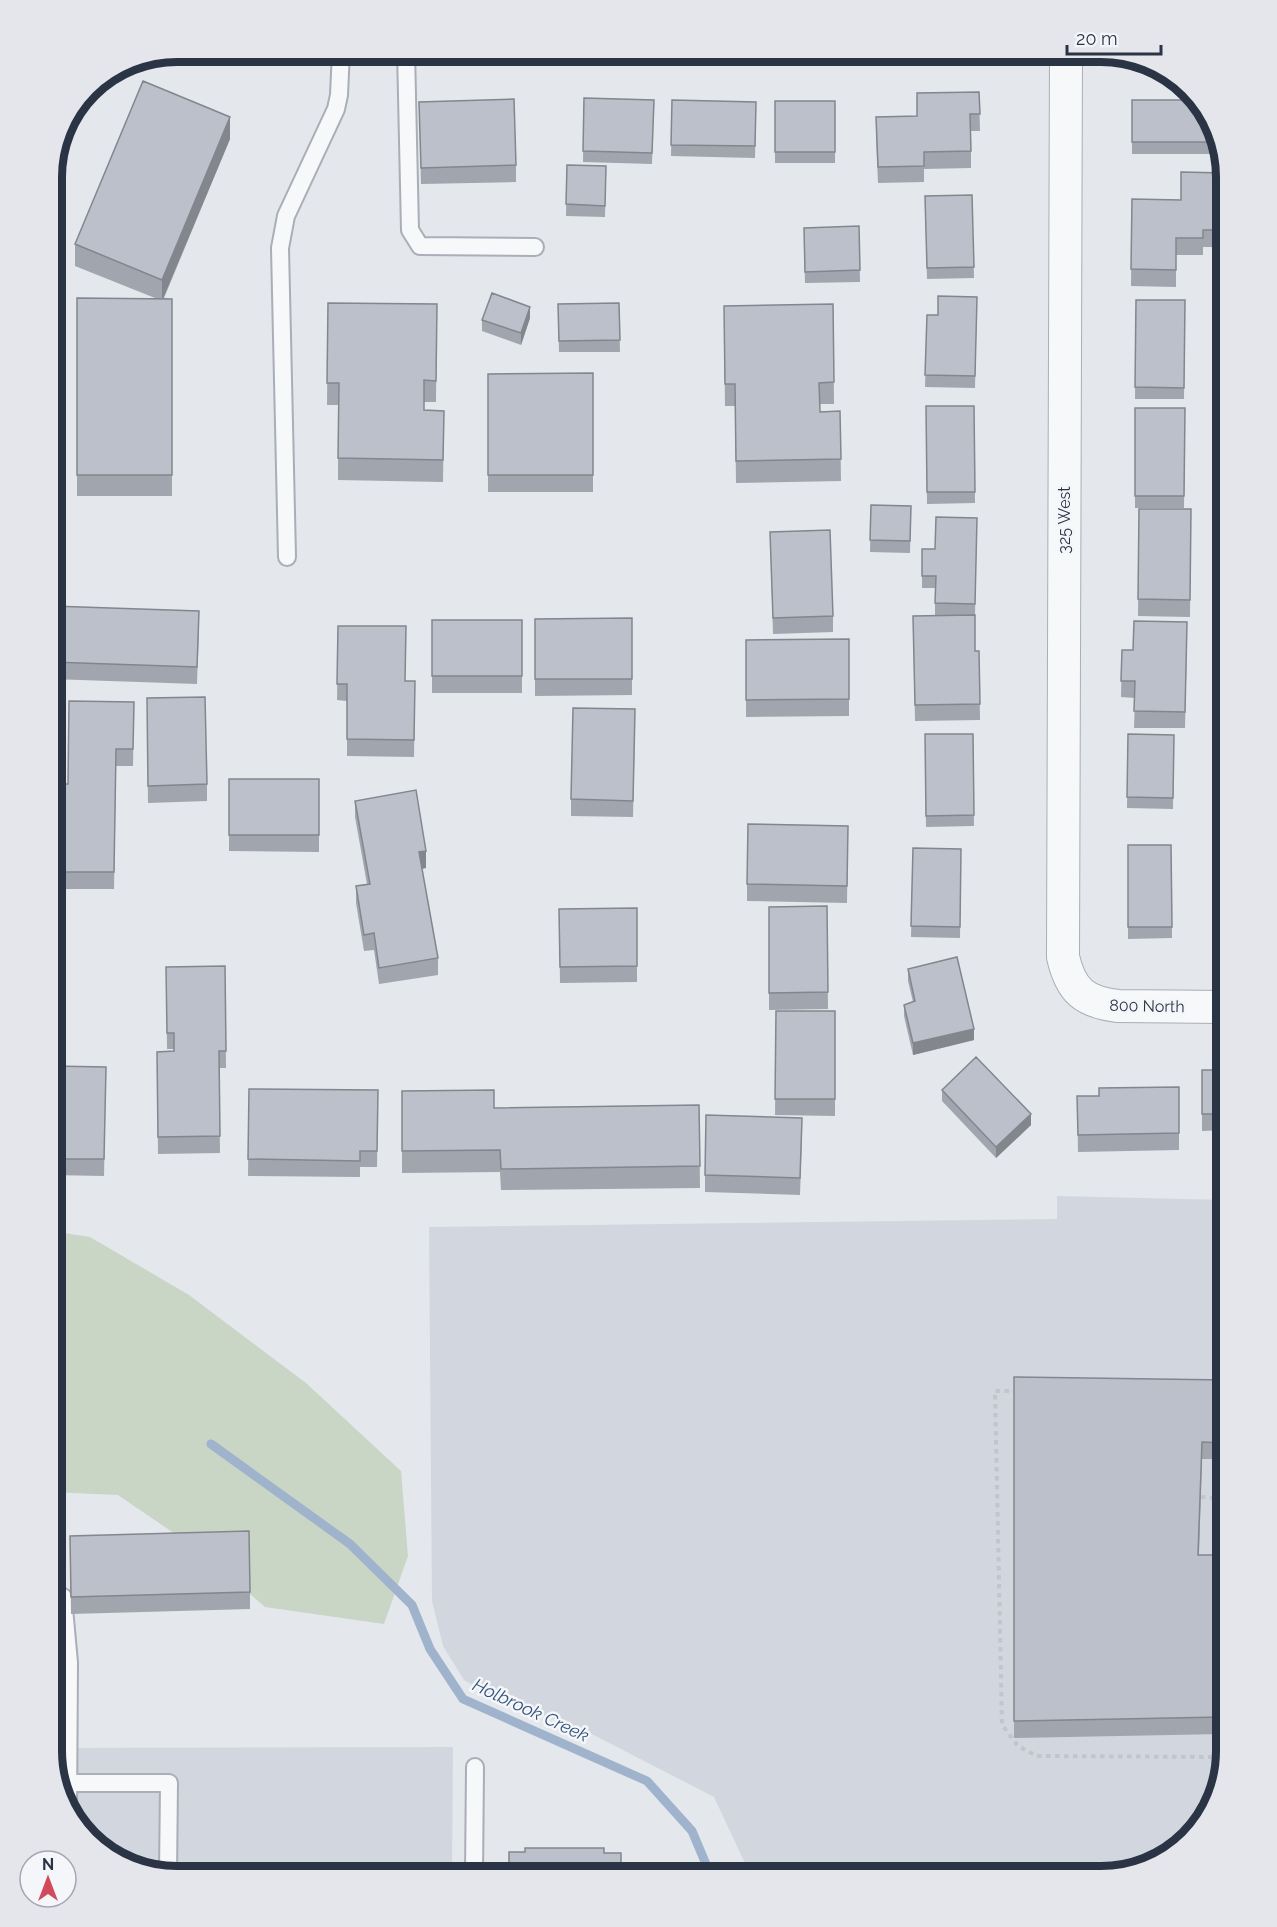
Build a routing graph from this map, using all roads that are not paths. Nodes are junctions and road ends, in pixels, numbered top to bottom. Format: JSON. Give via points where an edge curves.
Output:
{"nodes":[{"id":1,"x":340,"y":62,"type":"edge"},
{"id":2,"x":406,"y":62,"type":"edge"},
{"id":3,"x":1066,"y":62,"type":"edge"},
{"id":4,"x":534,"y":247,"type":"dead end"},
{"id":5,"x":287,"y":557,"type":"dead end"},
{"id":6,"x":1074,"y":988,"type":"joint"},
{"id":7,"x":1216,"y":1007,"type":"edge"},
{"id":8,"x":62,"y":1598,"type":"edge"},
{"id":9,"x":475,"y":1767,"type":"dead end"},
{"id":10,"x":68,"y":1783,"type":"junction"},
{"id":11,"x":68,"y":1788,"type":"edge"},
{"id":12,"x":168,"y":1865,"type":"edge"},
{"id":13,"x":474,"y":1865,"type":"edge"}],
"edges":[{"from":1,"to":5,"type":"lane","via":[[336,109],[286,216],[280,248]]},
{"from":2,"to":4,"type":"lane","via":[[411,230],[420,246]]},
{"from":3,"to":6,"type":"street","name":"325 West","via":[[1062,942],[1066,973]]},
{"from":6,"to":7,"type":"street","name":"800 North","via":[[1101,1004]]},
{"from":8,"to":10,"type":"lane","via":[[68,1652]]},
{"from":9,"to":13,"type":"lane"},
{"from":10,"to":11,"type":"lane"},
{"from":10,"to":12,"type":"lane","via":[[169,1784]]}]}
